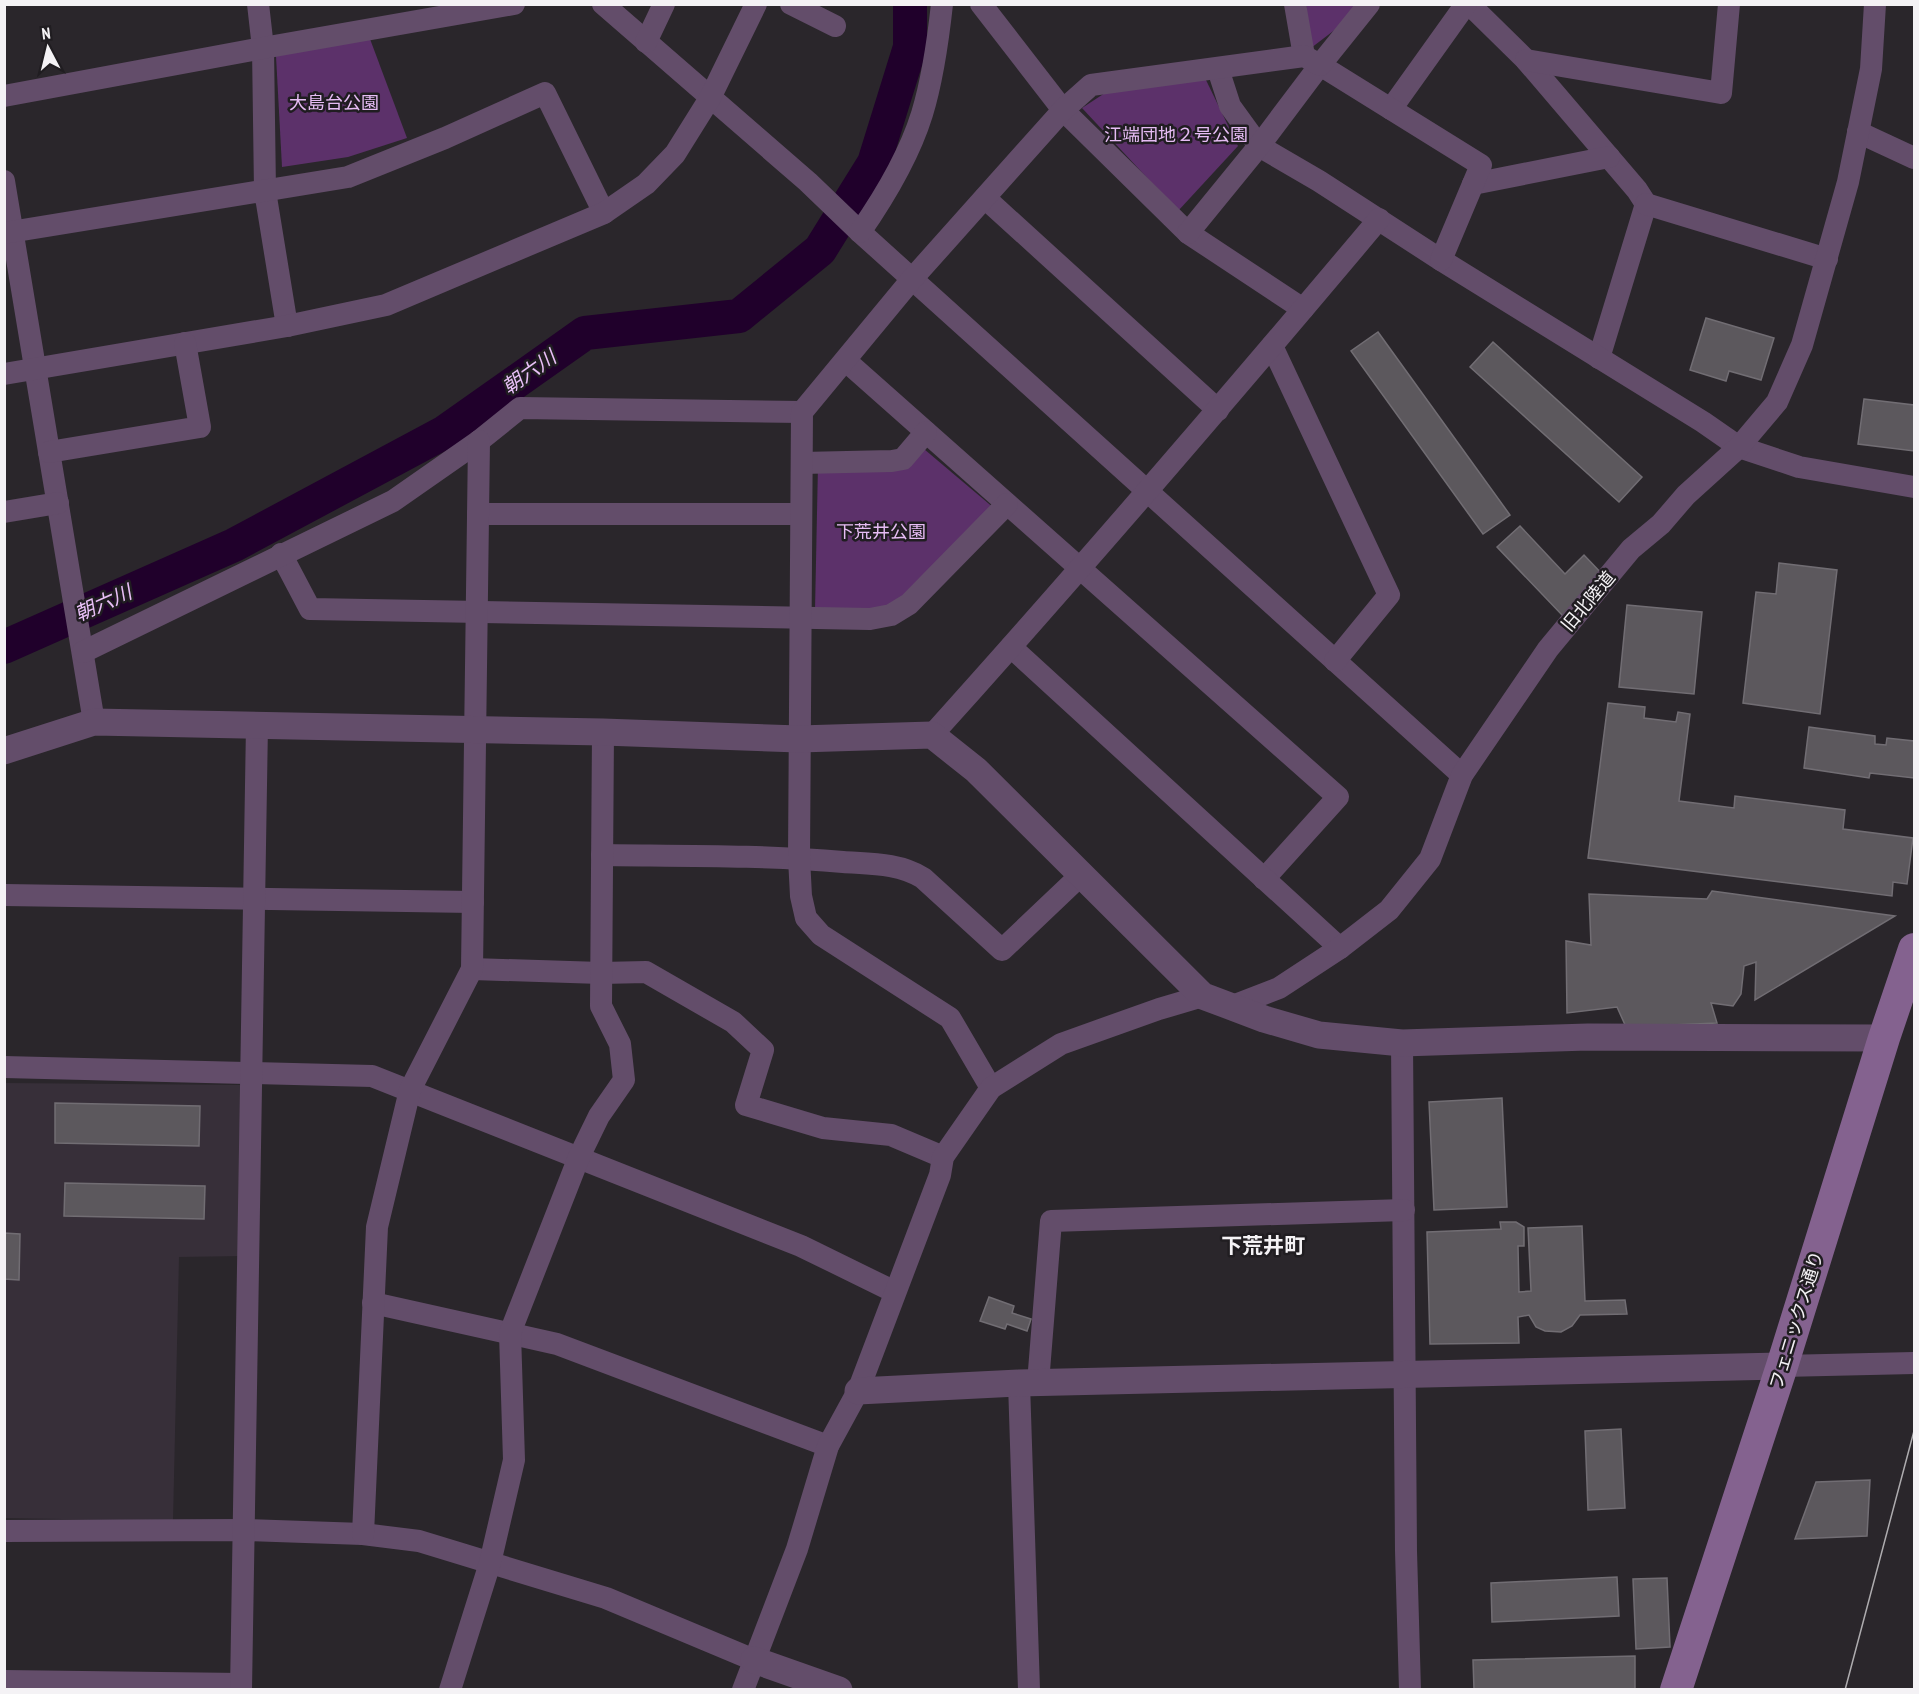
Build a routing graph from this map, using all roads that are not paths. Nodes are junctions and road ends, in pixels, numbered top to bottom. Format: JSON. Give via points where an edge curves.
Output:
{"nodes":[{"id":1,"x":258,"y":4,"type":"edge"},
{"id":2,"x":514,"y":4,"type":"edge"},
{"id":3,"x":603,"y":4,"type":"edge"},
{"id":4,"x":663,"y":4,"type":"edge"},
{"id":5,"x":756,"y":4,"type":"edge"},
{"id":6,"x":791,"y":4,"type":"edge"},
{"id":7,"x":942,"y":4,"type":"edge"},
{"id":8,"x":981,"y":4,"type":"edge"},
{"id":9,"x":1295,"y":4,"type":"edge"},
{"id":10,"x":1369,"y":4,"type":"edge"},
{"id":11,"x":1467,"y":4,"type":"edge"},
{"id":12,"x":1729,"y":4,"type":"edge"},
{"id":13,"x":1875,"y":4,"type":"edge"},
{"id":14,"x":835,"y":26,"type":"dead end"},
{"id":15,"x":646,"y":42,"type":"junction"},
{"id":16,"x":263,"y":48,"type":"junction"},
{"id":17,"x":1312,"y":60,"type":"junction"},
{"id":18,"x":1526,"y":60,"type":"junction"},
{"id":19,"x":1218,"y":69,"type":"junction"},
{"id":20,"x":4,"y":96,"type":"edge"},
{"id":21,"x":710,"y":98,"type":"junction"},
{"id":22,"x":1391,"y":109,"type":"junction"},
{"id":23,"x":1063,"y":110,"type":"junction"},
{"id":24,"x":1858,"y":132,"type":"junction"},
{"id":25,"x":1259,"y":146,"type":"junction"},
{"id":26,"x":1609,"y":157,"type":"junction"},
{"id":27,"x":1914,"y":158,"type":"edge"},
{"id":28,"x":4,"y":181,"type":"edge"},
{"id":29,"x":1473,"y":184,"type":"junction"},
{"id":30,"x":265,"y":191,"type":"junction"},
{"id":31,"x":985,"y":198,"type":"junction"},
{"id":32,"x":1646,"y":204,"type":"junction"},
{"id":33,"x":604,"y":213,"type":"junction"},
{"id":34,"x":1379,"y":219,"type":"junction"},
{"id":35,"x":856,"y":229,"type":"junction"},
{"id":36,"x":1188,"y":232,"type":"junction"},
{"id":37,"x":9,"y":233,"type":"edge"},
{"id":38,"x":1827,"y":259,"type":"junction"},
{"id":39,"x":1441,"y":260,"type":"junction"},
{"id":40,"x":912,"y":279,"type":"junction"},
{"id":41,"x":1303,"y":309,"type":"junction"},
{"id":42,"x":287,"y":326,"type":"junction"},
{"id":43,"x":185,"y":343,"type":"junction"},
{"id":44,"x":1272,"y":346,"type":"junction"},
{"id":45,"x":1599,"y":358,"type":"junction"},
{"id":46,"x":846,"y":361,"type":"junction"},
{"id":47,"x":36,"y":369,"type":"junction"},
{"id":48,"x":4,"y":374,"type":"edge"},
{"id":49,"x":1218,"y":410,"type":"junction"},
{"id":50,"x":802,"y":412,"type":"junction"},
{"id":51,"x":926,"y":432,"type":"junction"},
{"id":52,"x":479,"y":441,"type":"junction"},
{"id":53,"x":1739,"y":447,"type":"junction"},
{"id":54,"x":50,"y":452,"type":"junction"},
{"id":55,"x":802,"y":463,"type":"junction"},
{"id":56,"x":1914,"y":487,"type":"edge"},
{"id":57,"x":1148,"y":492,"type":"junction"},
{"id":58,"x":58,"y":503,"type":"junction"},
{"id":59,"x":1007,"y":504,"type":"junction"},
{"id":60,"x":4,"y":512,"type":"edge"},
{"id":61,"x":478,"y":514,"type":"junction"},
{"id":62,"x":801,"y":514,"type":"junction"},
{"id":63,"x":281,"y":554,"type":"junction"},
{"id":64,"x":1082,"y":568,"type":"junction"},
{"id":65,"x":476,"y":611,"type":"junction"},
{"id":66,"x":800,"y":619,"type":"junction"},
{"id":67,"x":1011,"y":647,"type":"junction"},
{"id":68,"x":82,"y":648,"type":"junction"},
{"id":69,"x":1335,"y":661,"type":"junction"},
{"id":70,"x":94,"y":722,"type":"junction"},
{"id":71,"x":256,"y":725,"type":"junction"},
{"id":72,"x":475,"y":730,"type":"junction"},
{"id":73,"x":603,"y":732,"type":"junction"},
{"id":74,"x":932,"y":735,"type":"junction"},
{"id":75,"x":799,"y":739,"type":"junction"},
{"id":76,"x":4,"y":752,"type":"edge"},
{"id":77,"x":1462,"y":775,"type":"junction"},
{"id":78,"x":602,"y":855,"type":"junction"},
{"id":79,"x":799,"y":858,"type":"junction"},
{"id":80,"x":1081,"y":875,"type":"junction"},
{"id":81,"x":1264,"y":879,"type":"junction"},
{"id":82,"x":4,"y":895,"type":"edge"},
{"id":83,"x":254,"y":898,"type":"junction"},
{"id":84,"x":473,"y":902,"type":"junction"},
{"id":85,"x":1340,"y":948,"type":"junction"},
{"id":86,"x":1914,"y":949,"type":"edge"},
{"id":87,"x":472,"y":969,"type":"junction"},
{"id":88,"x":601,"y":974,"type":"junction"},
{"id":89,"x":1203,"y":996,"type":"junction"},
{"id":90,"x":1230,"y":1007,"type":"junction"},
{"id":91,"x":1884,"y":1038,"type":"junction"},
{"id":92,"x":1402,"y":1043,"type":"junction"},
{"id":93,"x":4,"y":1067,"type":"edge"},
{"id":94,"x":251,"y":1072,"type":"junction"},
{"id":95,"x":991,"y":1088,"type":"junction"},
{"id":96,"x":410,"y":1090,"type":"junction"},
{"id":97,"x":579,"y":1157,"type":"junction"},
{"id":98,"x":943,"y":1157,"type":"junction"},
{"id":99,"x":1404,"y":1210,"type":"junction"},
{"id":100,"x":896,"y":1292,"type":"junction"},
{"id":101,"x":373,"y":1304,"type":"junction"},
{"id":102,"x":510,"y":1333,"type":"junction"},
{"id":103,"x":1914,"y":1363,"type":"edge"},
{"id":104,"x":1782,"y":1366,"type":"junction"},
{"id":105,"x":1405,"y":1375,"type":"junction"},
{"id":106,"x":1029,"y":1383,"type":"junction"},
{"id":107,"x":858,"y":1390,"type":"junction"},
{"id":108,"x":828,"y":1446,"type":"junction"},
{"id":109,"x":244,"y":1530,"type":"junction"},
{"id":110,"x":4,"y":1531,"type":"edge"},
{"id":111,"x":363,"y":1534,"type":"junction"},
{"id":112,"x":490,"y":1563,"type":"junction"},
{"id":113,"x":754,"y":1660,"type":"junction"},
{"id":114,"x":4,"y":1681,"type":"edge"},
{"id":115,"x":94,"y":1686,"type":"edge"},
{"id":116,"x":241,"y":1687,"type":"edge"},
{"id":117,"x":450,"y":1689,"type":"edge"},
{"id":118,"x":743,"y":1689,"type":"edge"},
{"id":119,"x":839,"y":1689,"type":"edge"},
{"id":120,"x":1029,"y":1689,"type":"edge"},
{"id":121,"x":1410,"y":1689,"type":"edge"},
{"id":122,"x":1676,"y":1689,"type":"edge"}],
"edges":[{"from":1,"to":16,"type":"street"},
{"from":2,"to":16,"type":"street"},
{"from":3,"to":15,"type":"street"},
{"from":4,"to":15,"type":"street"},
{"from":5,"to":21,"type":"street"},
{"from":6,"to":14,"type":"street"},
{"from":7,"to":35,"type":"street","via":[[938,49],[922,115],[882,201]]},
{"from":8,"to":23,"type":"street"},
{"from":9,"to":17,"type":"street"},
{"from":10,"to":17,"type":"street"},
{"from":11,"to":18,"type":"street"},
{"from":11,"to":22,"type":"street"},
{"from":12,"to":18,"type":"street","via":[[1721,93]]},
{"from":13,"to":24,"type":"street","name":"旧北陸道","via":[[1871,69]]},
{"from":15,"to":21,"type":"street"},
{"from":16,"to":20,"type":"street"},
{"from":16,"to":30,"type":"street"},
{"from":17,"to":19,"type":"street"},
{"from":17,"to":22,"type":"street"},
{"from":17,"to":25,"type":"street"},
{"from":18,"to":26,"type":"street"},
{"from":19,"to":23,"type":"street","via":[[1091,85]]},
{"from":19,"to":25,"type":"street","via":[[1230,106]]},
{"from":21,"to":33,"type":"street","via":[[675,154],[646,184]]},
{"from":21,"to":35,"type":"street"},
{"from":22,"to":29,"type":"street","via":[[1480,165]]},
{"from":23,"to":31,"type":"street"},
{"from":23,"to":36,"type":"street"},
{"from":24,"to":27,"type":"street"},
{"from":24,"to":38,"type":"street","name":"旧北陸道"},
{"from":25,"to":34,"type":"street"},
{"from":25,"to":36,"type":"street"},
{"from":26,"to":29,"type":"street"},
{"from":26,"to":32,"type":"street"},
{"from":28,"to":37,"type":"street"},
{"from":29,"to":39,"type":"street"},
{"from":30,"to":33,"type":"street","via":[[348,177],[545,93]]},
{"from":30,"to":37,"type":"street"},
{"from":30,"to":42,"type":"street"},
{"from":31,"to":40,"type":"street"},
{"from":31,"to":49,"type":"street"},
{"from":32,"to":38,"type":"street"},
{"from":32,"to":45,"type":"street"},
{"from":33,"to":42,"type":"street","via":[[386,305]]},
{"from":34,"to":39,"type":"street"},
{"from":34,"to":41,"type":"street"},
{"from":35,"to":40,"type":"street"},
{"from":36,"to":41,"type":"street"},
{"from":37,"to":47,"type":"street"},
{"from":38,"to":53,"type":"street","name":"旧北陸道","via":[[1802,345],[1777,402]]},
{"from":39,"to":45,"type":"street"},
{"from":40,"to":46,"type":"street"},
{"from":40,"to":57,"type":"street"},
{"from":41,"to":44,"type":"street"},
{"from":42,"to":43,"type":"street"},
{"from":43,"to":47,"type":"street"},
{"from":43,"to":54,"type":"street","via":[[200,427]]},
{"from":44,"to":49,"type":"street"},
{"from":44,"to":69,"type":"street","via":[[1389,595]]},
{"from":45,"to":53,"type":"street"},
{"from":46,"to":50,"type":"street"},
{"from":46,"to":51,"type":"street"},
{"from":47,"to":48,"type":"street"},
{"from":47,"to":54,"type":"street"},
{"from":49,"to":57,"type":"street"},
{"from":50,"to":52,"type":"street","via":[[520,408]]},
{"from":50,"to":55,"type":"street"},
{"from":51,"to":55,"type":"street","via":[[903,459],[892,462]]},
{"from":51,"to":59,"type":"street"},
{"from":52,"to":61,"type":"street"},
{"from":52,"to":63,"type":"street","via":[[393,501]]},
{"from":53,"to":56,"type":"street","via":[[1799,467]]},
{"from":53,"to":77,"type":"street","name":"旧北陸道","via":[[1631,549],[1548,649]]},
{"from":54,"to":58,"type":"street"},
{"from":55,"to":62,"type":"street"},
{"from":57,"to":64,"type":"street"},
{"from":57,"to":69,"type":"street"},
{"from":58,"to":60,"type":"street"},
{"from":58,"to":68,"type":"street"},
{"from":59,"to":64,"type":"street"},
{"from":59,"to":66,"type":"street","via":[[909,604],[891,615],[870,619]]},
{"from":61,"to":62,"type":"street"},
{"from":61,"to":65,"type":"street"},
{"from":62,"to":66,"type":"street"},
{"from":63,"to":65,"type":"street","via":[[310,609]]},
{"from":63,"to":68,"type":"street"},
{"from":64,"to":67,"type":"street"},
{"from":64,"to":81,"type":"street","via":[[1338,797]]},
{"from":65,"to":66,"type":"street"},
{"from":65,"to":72,"type":"street"},
{"from":66,"to":75,"type":"street"},
{"from":67,"to":74,"type":"street"},
{"from":67,"to":81,"type":"street"},
{"from":68,"to":70,"type":"street"},
{"from":69,"to":77,"type":"street"},
{"from":70,"to":71,"type":"street"},
{"from":70,"to":76,"type":"street"},
{"from":71,"to":72,"type":"street"},
{"from":71,"to":83,"type":"street"},
{"from":72,"to":73,"type":"street"},
{"from":72,"to":84,"type":"street"},
{"from":73,"to":75,"type":"street"},
{"from":73,"to":78,"type":"street"},
{"from":74,"to":75,"type":"street"},
{"from":74,"to":80,"type":"street","via":[[976,770]]},
{"from":75,"to":79,"type":"street"},
{"from":77,"to":85,"type":"street","name":"旧北陸道","via":[[1430,859],[1389,910]]},
{"from":78,"to":79,"type":"street"},
{"from":78,"to":88,"type":"street"},
{"from":79,"to":80,"type":"street","via":[[909,870],[923,878],[1002,950]]},
{"from":79,"to":95,"type":"street","via":[[806,918],[821,935],[950,1018]]},
{"from":80,"to":89,"type":"street"},
{"from":81,"to":85,"type":"street"},
{"from":82,"to":83,"type":"street"},
{"from":83,"to":84,"type":"street"},
{"from":83,"to":94,"type":"street"},
{"from":84,"to":87,"type":"street"},
{"from":85,"to":90,"type":"street","name":"旧北陸道","via":[[1279,988]]},
{"from":86,"to":91,"type":"main road","name":"フェニックス通り"},
{"from":87,"to":88,"type":"street"},
{"from":87,"to":96,"type":"street"},
{"from":88,"to":97,"type":"street","via":[[600,1006],[620,1044],[624,1080],[599,1116]]},
{"from":88,"to":98,"type":"street","via":[[646,972],[733,1022],[764,1050],[746,1106],[823,1128],[891,1135]]},
{"from":89,"to":90,"type":"street"},
{"from":89,"to":95,"type":"street","via":[[1061,1044]]},
{"from":90,"to":92,"type":"street","via":[[1319,1035]]},
{"from":91,"to":92,"type":"street","via":[[1588,1037]]},
{"from":91,"to":104,"type":"main road","name":"フェニックス通り"},
{"from":92,"to":99,"type":"street"},
{"from":93,"to":94,"type":"street"},
{"from":94,"to":96,"type":"street","via":[[372,1076]]},
{"from":94,"to":109,"type":"street"},
{"from":95,"to":98,"type":"street"},
{"from":96,"to":97,"type":"street"},
{"from":96,"to":101,"type":"street","via":[[377,1227]]},
{"from":97,"to":100,"type":"street","via":[[801,1246]]},
{"from":97,"to":102,"type":"street"},
{"from":98,"to":100,"type":"street"},
{"from":99,"to":105,"type":"street"},
{"from":99,"to":106,"type":"street","via":[[1051,1221]]},
{"from":100,"to":107,"type":"street"},
{"from":101,"to":102,"type":"street"},
{"from":101,"to":111,"type":"street"},
{"from":102,"to":108,"type":"street","via":[[557,1344]]},
{"from":102,"to":112,"type":"street","via":[[514,1460]]},
{"from":103,"to":104,"type":"street"},
{"from":104,"to":105,"type":"street"},
{"from":104,"to":122,"type":"main road","name":"フェニックス通り"},
{"from":105,"to":106,"type":"street"},
{"from":105,"to":121,"type":"street"},
{"from":106,"to":107,"type":"street"},
{"from":106,"to":120,"type":"street"},
{"from":107,"to":108,"type":"street"},
{"from":108,"to":113,"type":"street","via":[[797,1549]]},
{"from":109,"to":110,"type":"street"},
{"from":109,"to":111,"type":"street"},
{"from":109,"to":116,"type":"street"},
{"from":111,"to":112,"type":"street","via":[[419,1541]]},
{"from":112,"to":113,"type":"street","via":[[606,1598]]},
{"from":112,"to":117,"type":"street"},
{"from":113,"to":118,"type":"street"},
{"from":113,"to":119,"type":"street"},
{"from":114,"to":115,"type":"street"},
{"from":115,"to":116,"type":"street"}]}
